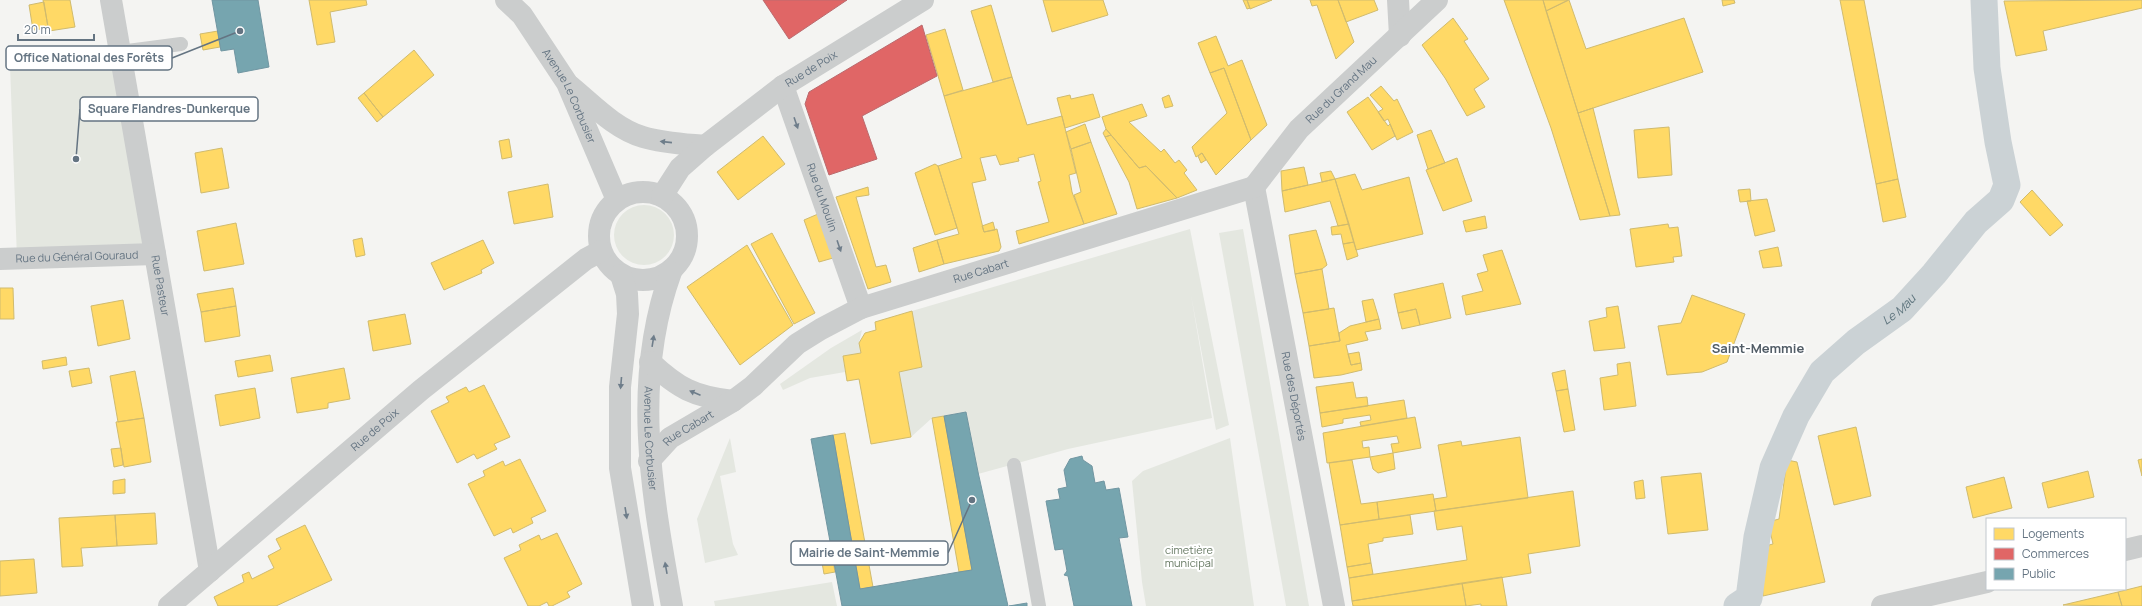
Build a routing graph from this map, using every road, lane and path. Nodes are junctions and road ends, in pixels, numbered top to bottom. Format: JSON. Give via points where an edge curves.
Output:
{"nodes":[{"id":1,"x":110,"y":0,"type":"edge"},
{"id":2,"x":506,"y":0,"type":"edge"},
{"id":3,"x":923,"y":0,"type":"edge"},
{"id":4,"x":1398,"y":0,"type":"edge"},
{"id":5,"x":1437,"y":0,"type":"edge"},
{"id":6,"x":1400,"y":36,"type":"junction"},
{"id":7,"x":182,"y":44,"type":"dead end"},
{"id":8,"x":120,"y":52,"type":"junction"},
{"id":9,"x":567,"y":83,"type":"junction"},
{"id":10,"x":783,"y":86,"type":"junction"},
{"id":11,"x":705,"y":146,"type":"junction"},
{"id":12,"x":1254,"y":187,"type":"junction"},
{"id":13,"x":662,"y":196,"type":"junction"},
{"id":14,"x":617,"y":200,"type":"junction"},
{"id":15,"x":155,"y":254,"type":"junction"},
{"id":16,"x":594,"y":255,"type":"junction"},
{"id":17,"x":0,"y":259,"type":"edge"},
{"id":18,"x":671,"y":272,"type":"junction"},
{"id":19,"x":621,"y":275,"type":"junction"},
{"id":20,"x":861,"y":308,"type":"junction"},
{"id":21,"x":650,"y":362,"type":"junction"},
{"id":22,"x":732,"y":401,"type":"junction"},
{"id":23,"x":649,"y":462,"type":"junction"},
{"id":24,"x":1014,"y":465,"type":"dead end"},
{"id":25,"x":2142,"y":546,"type":"edge"},
{"id":26,"x":2126,"y":550,"type":"edge"},
{"id":27,"x":210,"y":571,"type":"junction"},
{"id":28,"x":1986,"y":582,"type":"edge"},
{"id":29,"x":1897,"y":604,"type":"edge"},
{"id":30,"x":169,"y":606,"type":"edge"},
{"id":31,"x":642,"y":606,"type":"edge"},
{"id":32,"x":672,"y":606,"type":"edge"},
{"id":33,"x":1040,"y":606,"type":"edge"},
{"id":34,"x":1334,"y":606,"type":"edge"}],
"edges":[{"from":1,"to":8,"type":"street","name":"Rue Pasteur"},
{"from":2,"to":9,"type":"street","name":"Avenue Le Corbusier","via":[[522,15]]},
{"from":3,"to":10,"type":"street","name":"Rue de Poix"},
{"from":4,"to":6,"type":"street"},
{"from":5,"to":6,"type":"street","name":"Rue du Grand Mau"},
{"from":6,"to":12,"type":"street","name":"Rue du Grand Mau","via":[[1299,129]]},
{"from":7,"to":8,"type":"lane"},
{"from":8,"to":15,"type":"street","name":"Rue Pasteur"},
{"from":11,"to":9,"type":"street","one_way":true,"via":[[660,141],[626,130]]},
{"from":9,"to":14,"type":"street","name":"Avenue Le Corbusier"},
{"from":10,"to":11,"type":"street","name":"Rue de Poix"},
{"from":10,"to":20,"type":"street","name":"Rue du Moulin","one_way":true},
{"from":11,"to":13,"type":"street","name":"Rue de Poix","via":[[680,168]]},
{"from":12,"to":20,"type":"street","name":"Rue Cabart"},
{"from":12,"to":34,"type":"street","name":"Rue des Déportés"},
{"from":13,"to":14,"type":"street","name":"Avenue Le Corbusier","via":[[651,192],[639,192],[627,194]]},
{"from":13,"to":18,"type":"street","name":"Avenue Le Corbusier","via":[[679,210],[688,231],[687,246],[681,260]]},
{"from":14,"to":16,"type":"street","name":"Avenue Le Corbusier","via":[[602,218]]},
{"from":15,"to":17,"type":"street","name":"Rue du Général Gouraud"},
{"from":15,"to":27,"type":"street","name":"Rue Pasteur"},
{"from":16,"to":19,"type":"street","name":"Avenue Le Corbusier"},
{"from":16,"to":27,"type":"street","name":"Rue de Poix","via":[[421,390]]},
{"from":18,"to":19,"type":"street","via":[[647,281],[633,280]]},
{"from":21,"to":18,"type":"street","name":"Avenue Le Corbusier","one_way":true,"via":[[656,320]]},
{"from":19,"to":31,"type":"street","name":"Avenue Le Corbusier","one_way":true,"via":[[627,294],[628,314],[620,387],[620,468]]},
{"from":20,"to":22,"type":"street","name":"Rue Cabart","via":[[797,344],[753,386]]},
{"from":22,"to":21,"type":"street","name":"Rue Cabart","one_way":true,"via":[[710,399],[694,394],[671,381]]},
{"from":21,"to":23,"type":"street","name":"Avenue Le Corbusier"},
{"from":22,"to":23,"type":"street","name":"Rue Cabart","via":[[711,416],[677,432]]},
{"from":32,"to":23,"type":"street","name":"Avenue Le Corbusier","one_way":true},
{"from":24,"to":33,"type":"lane"},
{"from":25,"to":26,"type":"street"},
{"from":27,"to":30,"type":"street","name":"Rue de Poix"},
{"from":28,"to":29,"type":"street"}]}
